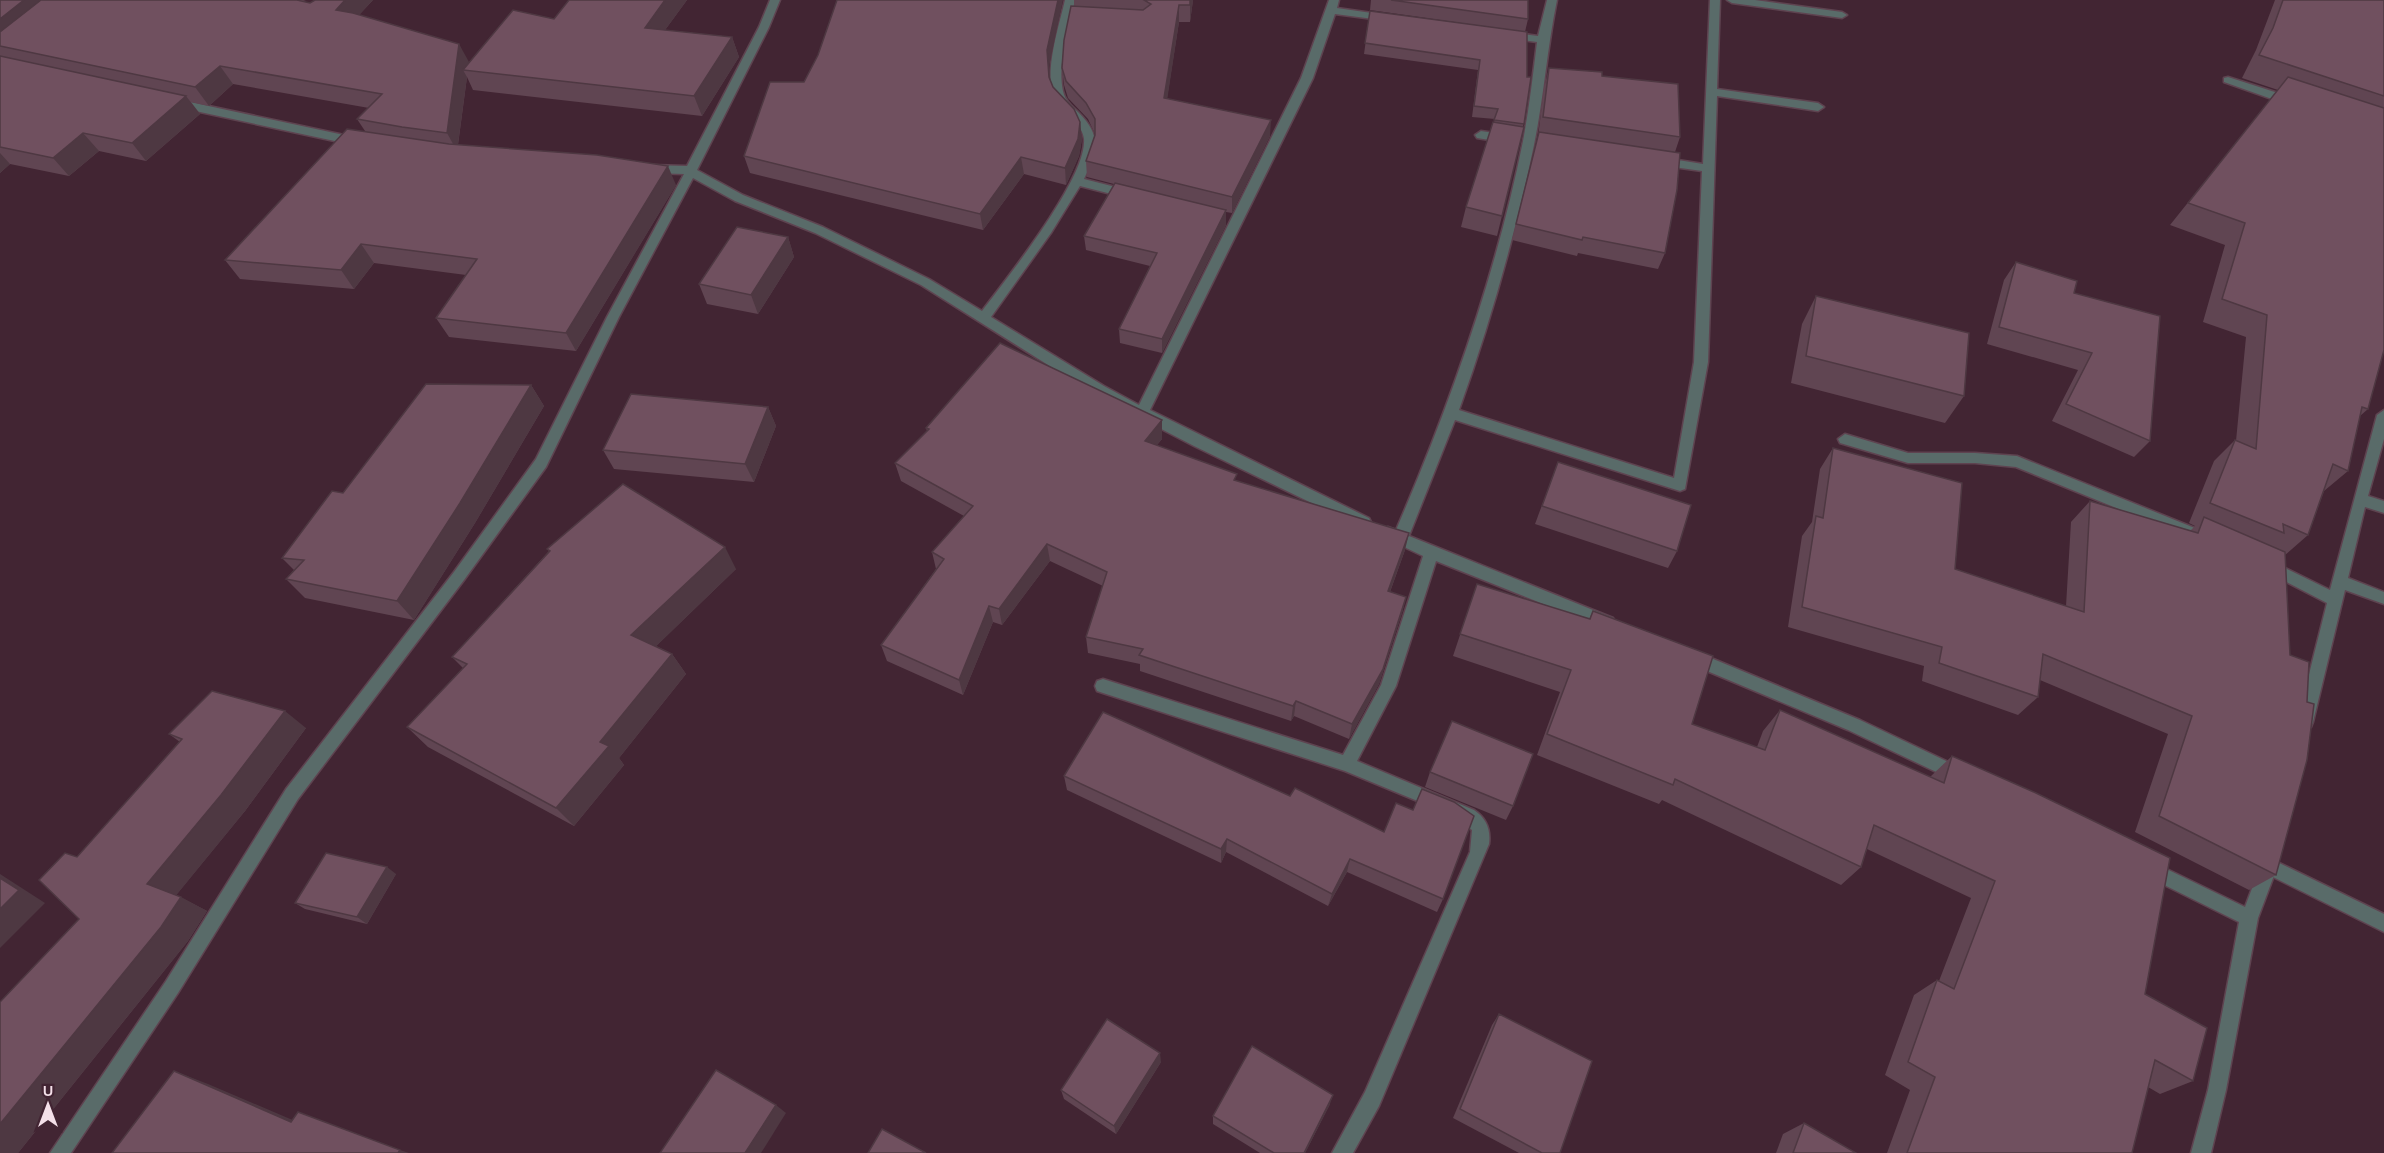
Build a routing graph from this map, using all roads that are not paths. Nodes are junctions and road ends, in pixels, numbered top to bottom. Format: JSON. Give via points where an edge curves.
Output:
{"nodes":[{"id":1,"x":775,"y":0,"type":"edge"},
{"id":2,"x":1070,"y":0,"type":"edge"},
{"id":3,"x":1552,"y":0,"type":"edge"},
{"id":4,"x":1715,"y":0,"type":"edge"},
{"id":5,"x":1732,"y":0,"type":"edge"},
{"id":6,"x":1332,"y":5,"type":"edge"},
{"id":7,"x":1842,"y":15,"type":"dead end"},
{"id":8,"x":1401,"y":20,"type":"edge"},
{"id":9,"x":1496,"y":33,"type":"edge"},
{"id":10,"x":1543,"y":40,"type":"junction"},
{"id":11,"x":2228,"y":80,"type":"dead end"},
{"id":12,"x":1710,"y":91,"type":"junction"},
{"id":13,"x":2306,"y":106,"type":"edge"},
{"id":14,"x":1818,"y":107,"type":"dead end"},
{"id":15,"x":364,"y":135,"type":"edge"},
{"id":16,"x":1481,"y":135,"type":"dead end"},
{"id":17,"x":1534,"y":143,"type":"junction"},
{"id":18,"x":375,"y":145,"type":"edge"},
{"id":19,"x":1651,"y":160,"type":"edge"},
{"id":20,"x":635,"y":167,"type":"edge"},
{"id":21,"x":1707,"y":168,"type":"junction"},
{"id":22,"x":689,"y":170,"type":"junction"},
{"id":23,"x":1076,"y":181,"type":"junction"},
{"id":24,"x":1145,"y":198,"type":"edge"},
{"id":25,"x":983,"y":319,"type":"junction"},
{"id":26,"x":1142,"y":412,"type":"junction"},
{"id":27,"x":1451,"y":413,"type":"junction"},
{"id":28,"x":2384,"y":415,"type":"edge"},
{"id":29,"x":1845,"y":439,"type":"dead end"},
{"id":30,"x":2360,"y":499,"type":"junction"},
{"id":31,"x":2384,"y":507,"type":"edge"},
{"id":32,"x":1400,"y":539,"type":"junction"},
{"id":33,"x":2213,"y":541,"type":"edge"},
{"id":34,"x":1431,"y":553,"type":"junction"},
{"id":35,"x":2256,"y":560,"type":"edge"},
{"id":36,"x":2341,"y":582,"type":"junction"},
{"id":37,"x":2384,"y":598,"type":"edge"},
{"id":38,"x":2335,"y":600,"type":"junction"},
{"id":39,"x":1625,"y":630,"type":"edge"},
{"id":40,"x":1680,"y":652,"type":"edge"},
{"id":41,"x":1103,"y":686,"type":"dead end"},
{"id":42,"x":2301,"y":739,"type":"edge"},
{"id":43,"x":1347,"y":764,"type":"junction"},
{"id":44,"x":1968,"y":780,"type":"edge"},
{"id":45,"x":2135,"y":862,"type":"edge"},
{"id":46,"x":2249,"y":918,"type":"junction"},
{"id":47,"x":2384,"y":923,"type":"edge"},
{"id":48,"x":60,"y":1153,"type":"edge"},
{"id":49,"x":1342,"y":1153,"type":"edge"},
{"id":50,"x":2201,"y":1153,"type":"edge"}],
"edges":[{"from":1,"to":22,"type":"street"},
{"from":2,"to":23,"type":"street","via":[[1072,16],[1057,74],[1058,95],[1090,140]]},
{"from":3,"to":10,"type":"street"},
{"from":4,"to":12,"type":"street"},
{"from":5,"to":7,"type":"street"},
{"from":6,"to":8,"type":"street"},
{"from":6,"to":26,"type":"street","via":[[1307,78],[1232,220]]},
{"from":9,"to":10,"type":"street"},
{"from":10,"to":17,"type":"street"},
{"from":11,"to":13,"type":"street"},
{"from":12,"to":14,"type":"street"},
{"from":12,"to":21,"type":"street"},
{"from":15,"to":18,"type":"street","via":[[163,99]]},
{"from":16,"to":17,"type":"street"},
{"from":17,"to":27,"type":"street"},
{"from":19,"to":21,"type":"street"},
{"from":20,"to":22,"type":"street"},
{"from":21,"to":27,"type":"street","via":[[1701,362],[1680,485]]},
{"from":22,"to":25,"type":"street","via":[[740,198],[819,230],[925,282]]},
{"from":22,"to":48,"type":"street","via":[[541,463],[292,794],[171,987]]},
{"from":23,"to":24,"type":"street"},
{"from":23,"to":25,"type":"street","via":[[1044,234]]},
{"from":25,"to":26,"type":"street"},
{"from":26,"to":32,"type":"street"},
{"from":27,"to":32,"type":"street"},
{"from":28,"to":30,"type":"street"},
{"from":29,"to":33,"type":"street","via":[[1908,458],[2017,462]]},
{"from":30,"to":31,"type":"street"},
{"from":30,"to":36,"type":"street"},
{"from":32,"to":34,"type":"street"},
{"from":34,"to":39,"type":"street"},
{"from":34,"to":43,"type":"street","via":[[1388,686]]},
{"from":35,"to":38,"type":"street"},
{"from":36,"to":37,"type":"street"},
{"from":36,"to":38,"type":"street"},
{"from":38,"to":42,"type":"street"},
{"from":40,"to":44,"type":"street","via":[[1854,724]]},
{"from":41,"to":43,"type":"street"},
{"from":43,"to":49,"type":"street","via":[[1455,809],[1475,820],[1483,835],[1376,1089]]},
{"from":45,"to":46,"type":"street"},
{"from":46,"to":47,"type":"street","via":[[2270,860]]},
{"from":46,"to":50,"type":"street","via":[[2217,1090]]}]}
